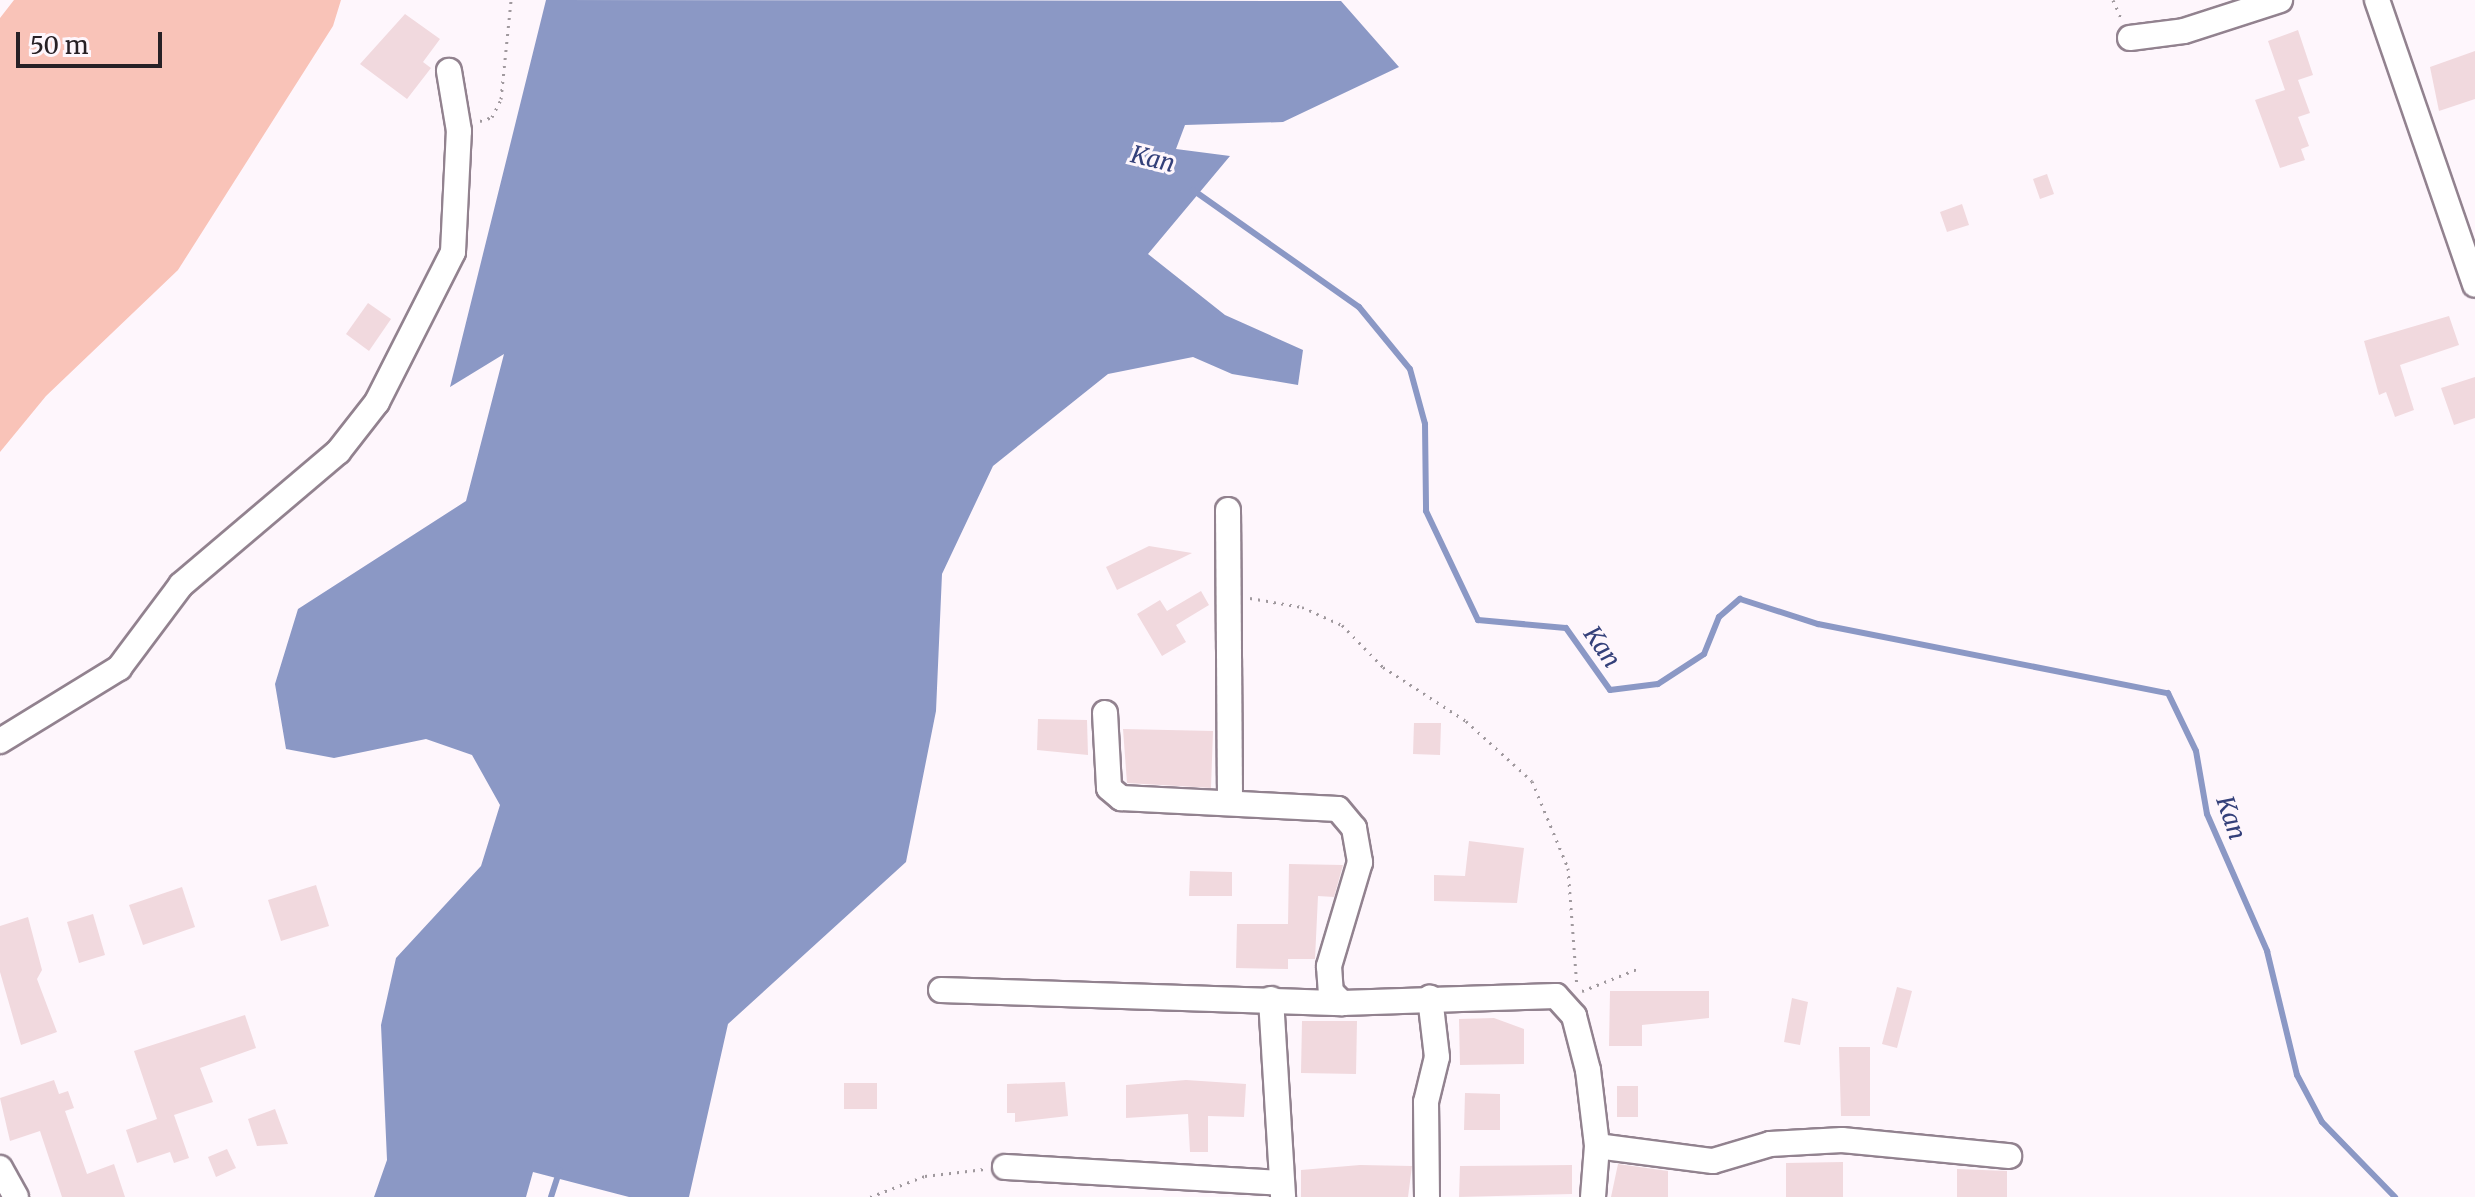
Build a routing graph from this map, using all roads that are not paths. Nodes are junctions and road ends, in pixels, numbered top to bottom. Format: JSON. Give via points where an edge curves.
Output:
{"nodes":[{"id":1,"x":2280,"y":0,"type":"edge"},
{"id":2,"x":2377,"y":0,"type":"edge"},
{"id":3,"x":2130,"y":38,"type":"dead end"},
{"id":4,"x":449,"y":71,"type":"dead end"},
{"id":5,"x":2475,"y":285,"type":"edge"},
{"id":6,"x":1228,"y":510,"type":"dead end"},
{"id":7,"x":1105,"y":713,"type":"dead end"},
{"id":8,"x":0,"y":741,"type":"edge"},
{"id":9,"x":1230,"y":803,"type":"junction"},
{"id":10,"x":941,"y":990,"type":"dead end"},
{"id":11,"x":1430,"y":997,"type":"junction"},
{"id":12,"x":1271,"y":999,"type":"junction"},
{"id":13,"x":1342,"y":1003,"type":"junction"},
{"id":14,"x":1597,"y":1146,"type":"junction"},
{"id":15,"x":2009,"y":1156,"type":"dead end"},
{"id":16,"x":1005,"y":1167,"type":"road end"},
{"id":17,"x":0,"y":1168,"type":"edge"},
{"id":18,"x":1283,"y":1190,"type":"edge"},
{"id":19,"x":16,"y":1197,"type":"edge"},
{"id":20,"x":1427,"y":1197,"type":"edge"},
{"id":21,"x":1593,"y":1197,"type":"edge"}],
"edges":[{"from":1,"to":3,"type":"street","via":[[2184,31]]},
{"from":2,"to":5,"type":"street"},
{"from":4,"to":8,"type":"street","via":[[459,131],[453,252],[377,402],[338,452],[181,585],[119,668]]},
{"from":6,"to":9,"type":"street"},
{"from":7,"to":9,"type":"street","via":[[1109,788],[1121,798]]},
{"from":9,"to":13,"type":"street","via":[[1338,809],[1354,828],[1360,862],[1329,966],[1331,992]]},
{"from":10,"to":12,"type":"street"},
{"from":11,"to":13,"type":"street"},
{"from":11,"to":14,"type":"street","via":[[1556,996],[1568,1003],[1588,1070]]},
{"from":11,"to":20,"type":"street","via":[[1437,1057],[1426,1102]]},
{"from":12,"to":13,"type":"street"},
{"from":12,"to":18,"type":"street"},
{"from":14,"to":15,"type":"street","via":[[1713,1161],[1770,1144],[1842,1140]]},
{"from":14,"to":21,"type":"street"},
{"from":16,"to":18,"type":"street"},
{"from":17,"to":19,"type":"street"}]}
